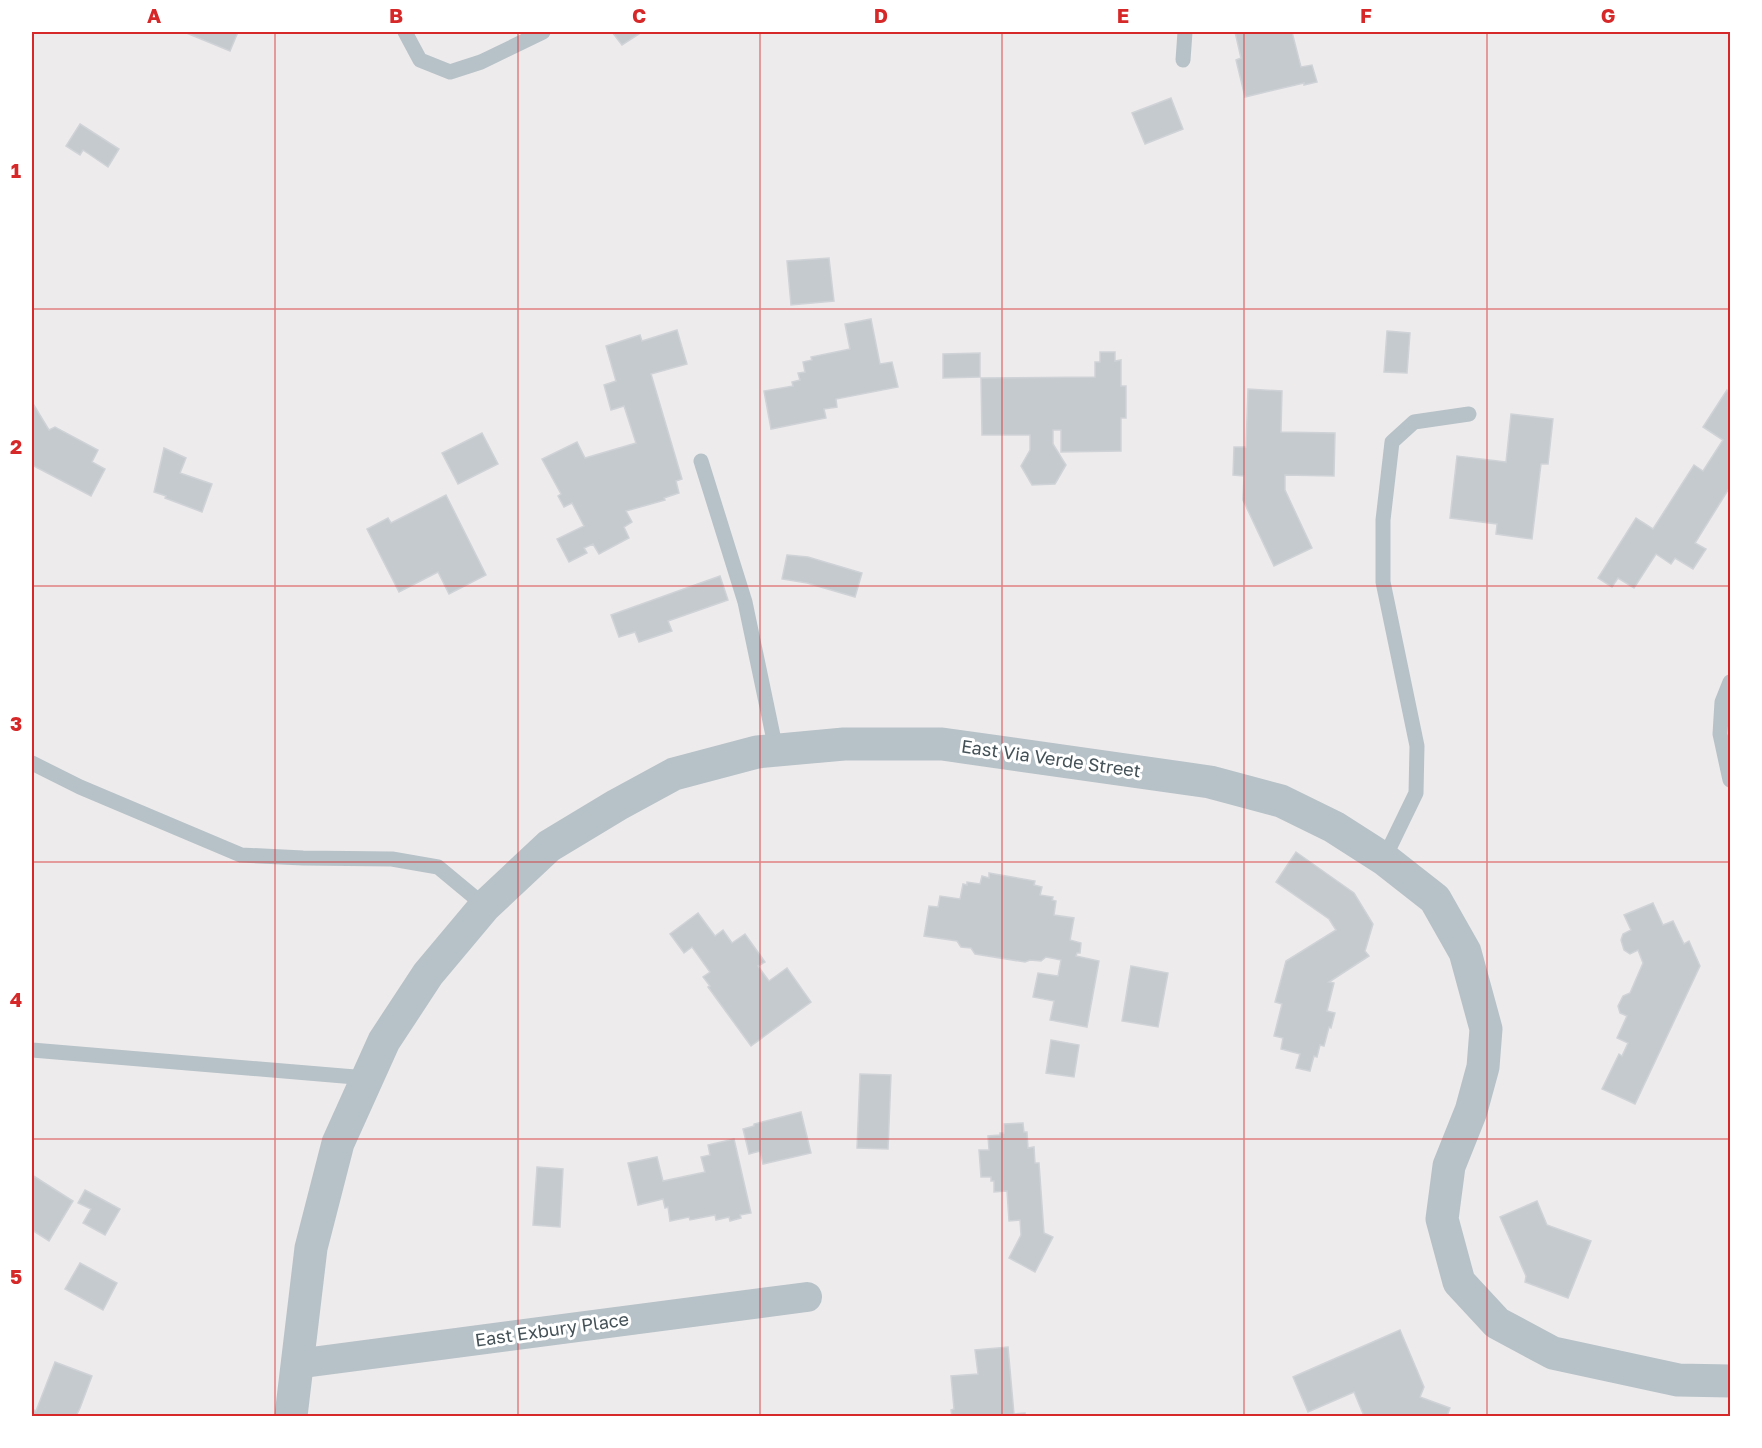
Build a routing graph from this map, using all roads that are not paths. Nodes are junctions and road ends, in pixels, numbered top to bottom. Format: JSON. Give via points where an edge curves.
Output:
{"nodes":[{"id":1,"x":405,"y":32,"type":"edge"},
{"id":2,"x":543,"y":32,"type":"edge"},
{"id":3,"x":1185,"y":32,"type":"edge"},
{"id":4,"x":1182,"y":60,"type":"dead end"},
{"id":5,"x":1469,"y":414,"type":"dead end"},
{"id":6,"x":700,"y":461,"type":"dead end"},
{"id":7,"x":1731,"y":682,"type":"edge"},
{"id":8,"x":776,"y":750,"type":"junction"},
{"id":9,"x":32,"y":763,"type":"edge"},
{"id":10,"x":1731,"y":780,"type":"edge"},
{"id":11,"x":1384,"y":859,"type":"junction"},
{"id":12,"x":485,"y":906,"type":"junction"},
{"id":13,"x":32,"y":1050,"type":"edge"},
{"id":14,"x":367,"y":1078,"type":"junction"},
{"id":15,"x":807,"y":1297,"type":"dead end"},
{"id":16,"x":296,"y":1364,"type":"junction"},
{"id":17,"x":1731,"y":1381,"type":"edge"},
{"id":18,"x":291,"y":1416,"type":"edge"}],
"edges":[{"from":1,"to":2,"type":"lane","via":[[420,60],[450,72],[481,62]]},
{"from":3,"to":4,"type":"lane"},
{"from":5,"to":11,"type":"lane","via":[[1414,422],[1392,442],[1383,520],[1383,582],[1417,758],[1416,793]]},
{"from":6,"to":8,"type":"lane","via":[[745,602]]},
{"from":7,"to":10,"type":"lane","via":[[1722,702],[1720,734]]},
{"from":8,"to":11,"type":"street","name":"East Via Verde Street","via":[[844,744],[942,744],[1210,782],[1281,801],[1334,827]]},
{"from":8,"to":12,"type":"street","name":"East Via Verde Street","via":[[674,774],[549,846]]},
{"from":9,"to":12,"type":"lane","via":[[241,855],[392,858],[438,867]]},
{"from":11,"to":17,"type":"street","name":"East Via Verde Street","via":[[1435,899],[1465,951],[1486,1029],[1483,1067],[1449,1166],[1442,1220],[1459,1282],[1497,1323],[1553,1353],[1678,1380]]},
{"from":12,"to":14,"type":"street","name":"East Via Verde Street","via":[[428,974],[384,1041]]},
{"from":13,"to":14,"type":"lane"},
{"from":14,"to":16,"type":"street","name":"East Via Verde Street","via":[[338,1143],[314,1238]]},
{"from":15,"to":16,"type":"street","name":"East Exbury Place"},
{"from":16,"to":18,"type":"street","name":"East Via Verde Street"}]}
